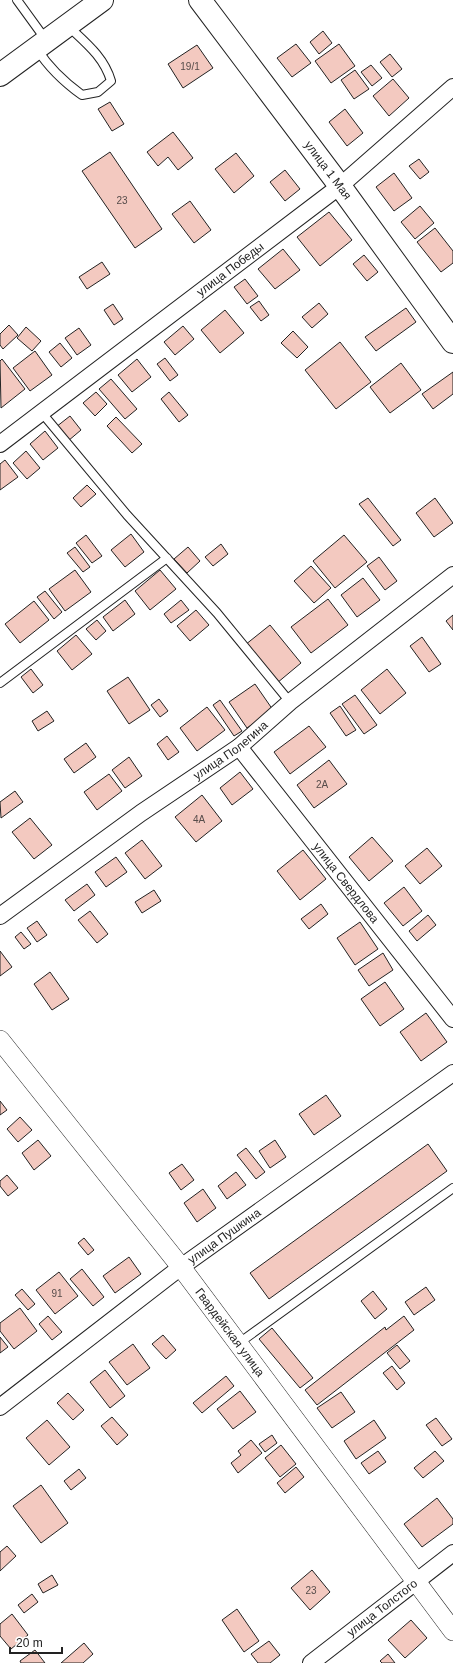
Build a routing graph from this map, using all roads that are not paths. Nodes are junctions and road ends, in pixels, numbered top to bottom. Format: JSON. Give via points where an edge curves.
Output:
{"nodes":[{"id":1,"x":17,"y":0,"type":"edge"},
{"id":2,"x":102,"y":0,"type":"edge"},
{"id":3,"x":200,"y":0,"type":"edge"},
{"id":4,"x":67,"y":26,"type":"junction"},
{"id":5,"x":41,"y":44,"type":"junction"},
{"id":6,"x":0,"y":75,"type":"edge"},
{"id":7,"x":453,"y":87,"type":"edge"},
{"id":8,"x":340,"y":186,"type":"junction"},
{"id":9,"x":453,"y":342,"type":"edge"},
{"id":10,"x":42,"y":413,"type":"junction"},
{"id":11,"x":0,"y":444,"type":"edge"},
{"id":12,"x":167,"y":558,"type":"junction"},
{"id":13,"x":453,"y":575,"type":"edge"},
{"id":14,"x":0,"y":683,"type":"edge"},
{"id":15,"x":290,"y":702,"type":"junction"},
{"id":16,"x":239,"y":747,"type":"junction"},
{"id":17,"x":0,"y":916,"type":"edge"},
{"id":18,"x":453,"y":1019,"type":"edge"},
{"id":19,"x":0,"y":1040,"type":"edge"},
{"id":20,"x":453,"y":1073,"type":"edge"},
{"id":21,"x":453,"y":1188,"type":"edge"},
{"id":22,"x":181,"y":1267,"type":"junction"},
{"id":23,"x":239,"y":1343,"type":"junction"},
{"id":24,"x":0,"y":1407,"type":"edge"},
{"id":25,"x":453,"y":1553,"type":"edge"},
{"id":26,"x":415,"y":1582,"type":"junction"},
{"id":27,"x":453,"y":1631,"type":"edge"},
{"id":28,"x":311,"y":1663,"type":"edge"}],
"edges":[{"from":1,"to":5,"type":"lane"},
{"from":2,"to":4,"type":"main road"},
{"from":3,"to":8,"type":"main road","name":"улица 1 Мая"},
{"from":4,"to":5,"type":"main road"},
{"from":4,"to":5,"type":"lane","via":[[93,48],[107,68],[112,81],[98,92],[82,96],[62,80],[46,63]]},
{"from":5,"to":6,"type":"main road"},
{"from":7,"to":8,"type":"street","name":"улица Победы"},
{"from":8,"to":9,"type":"main road","name":"улица 1 Мая"},
{"from":8,"to":10,"type":"street","name":"улица Победы"},
{"from":10,"to":11,"type":"street","name":"улица Победы"},
{"from":10,"to":12,"type":"lane","via":[[127,515]]},
{"from":12,"to":14,"type":"lane"},
{"from":12,"to":15,"type":"lane","via":[[217,613]]},
{"from":13,"to":15,"type":"street","name":"улица Полегина"},
{"from":15,"to":16,"type":"street","name":"улица Полегина"},
{"from":16,"to":17,"type":"street","name":"улица Полегина","via":[[141,813]]},
{"from":16,"to":18,"type":"street","name":"улица Свердлова"},
{"from":19,"to":22,"type":"street","name":"Гвардейская улица"},
{"from":20,"to":22,"type":"street","name":"улица Пушкина"},
{"from":21,"to":23,"type":"lane"},
{"from":22,"to":23,"type":"street","name":"Гвардейская улица"},
{"from":22,"to":24,"type":"street","name":"улица Пушкина"},
{"from":23,"to":26,"type":"street","name":"Гвардейская улица"},
{"from":25,"to":26,"type":"street","name":"улица Толстого"},
{"from":26,"to":27,"type":"street","name":"Гвардейская улица"},
{"from":26,"to":28,"type":"street","name":"улица Толстого"}]}
